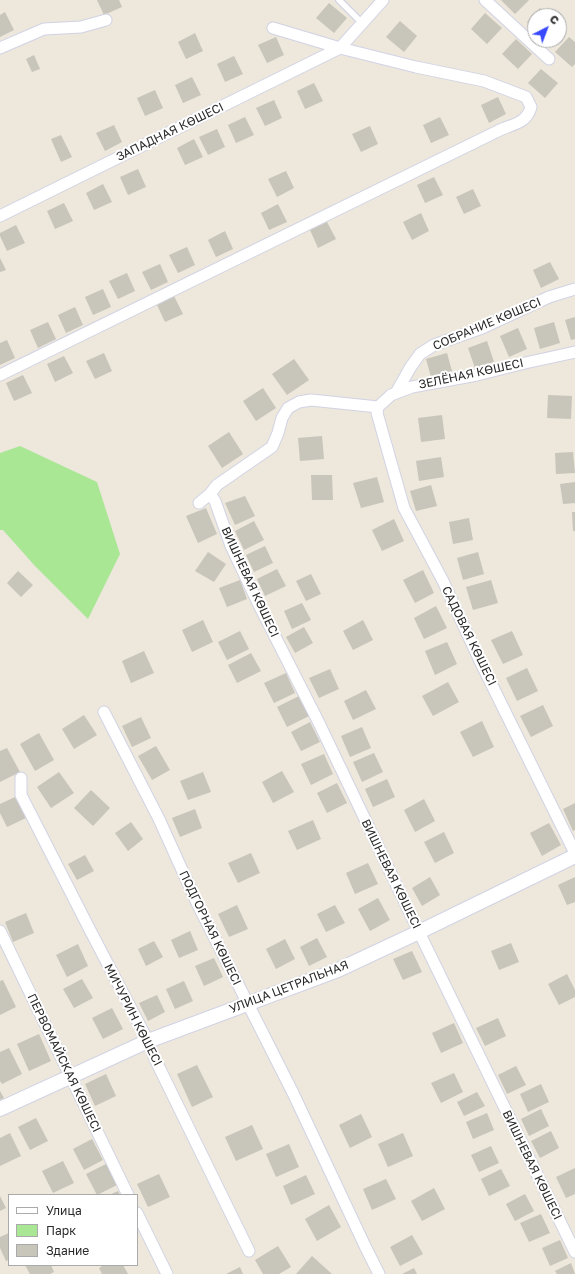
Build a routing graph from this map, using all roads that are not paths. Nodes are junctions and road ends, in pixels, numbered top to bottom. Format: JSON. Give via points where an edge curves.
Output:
{"nodes":[{"id":1,"x":339,"y":0,"type":"edge"},
{"id":2,"x":383,"y":0,"type":"edge"},
{"id":3,"x":485,"y":0,"type":"edge"},
{"id":4,"x":106,"y":20,"type":"dead end"},
{"id":5,"x":362,"y":23,"type":"junction"},
{"id":6,"x":273,"y":28,"type":"dead end"},
{"id":7,"x":0,"y":48,"type":"edge"},
{"id":8,"x":340,"y":48,"type":"junction"},
{"id":9,"x":549,"y":59,"type":"dead end"},
{"id":10,"x":0,"y":216,"type":"edge"},
{"id":11,"x":575,"y":289,"type":"edge"},
{"id":12,"x":575,"y":352,"type":"edge"},
{"id":13,"x":0,"y":375,"type":"edge"},
{"id":14,"x":396,"y":393,"type":"junction"},
{"id":15,"x":377,"y":410,"type":"junction"},
{"id":16,"x":210,"y":494,"type":"junction"},
{"id":17,"x":199,"y":504,"type":"dead end"},
{"id":18,"x":104,"y":712,"type":"dead end"},
{"id":19,"x":21,"y":778,"type":"dead end"},
{"id":20,"x":575,"y":852,"type":"edge"},
{"id":21,"x":575,"y":856,"type":"edge"},
{"id":22,"x":0,"y":931,"type":"edge"},
{"id":23,"x":419,"y":932,"type":"junction"},
{"id":24,"x":246,"y":1003,"type":"junction"},
{"id":25,"x":148,"y":1041,"type":"junction"},
{"id":26,"x":71,"y":1076,"type":"junction"},
{"id":27,"x":0,"y":1109,"type":"edge"},
{"id":28,"x":128,"y":1194,"type":"edge"},
{"id":29,"x":138,"y":1215,"type":"edge"},
{"id":30,"x":249,"y":1251,"type":"dead end"},
{"id":31,"x":575,"y":1252,"type":"edge"},
{"id":32,"x":167,"y":1274,"type":"edge"},
{"id":33,"x":380,"y":1274,"type":"edge"}],
"edges":[{"from":1,"to":5,"type":"lane"},
{"from":2,"to":5,"type":"street"},
{"from":3,"to":9,"type":"street"},
{"from":4,"to":7,"type":"street","via":[[81,27],[44,29]]},
{"from":5,"to":8,"type":"street"},
{"from":6,"to":8,"type":"street"},
{"from":8,"to":10,"type":"street","name":"ЗАПАДНАЯ КӨШЕСІ"},
{"from":8,"to":13,"type":"street","via":[[484,81],[526,97],[531,107],[529,114],[520,122]]},
{"from":11,"to":14,"type":"street","name":"СОБРАНИЕ КӨШЕСІ","via":[[549,297],[496,322],[434,345],[420,354]]},
{"from":12,"to":14,"type":"street","name":"ЗЕЛЁНАЯ КӨШЕСІ","via":[[478,375],[412,387]]},
{"from":14,"to":15,"type":"street","name":"ЗЕЛЁНАЯ КӨШЕСІ"},
{"from":15,"to":16,"type":"street","via":[[311,400],[299,402],[288,408],[282,418],[272,447],[217,485]]},
{"from":15,"to":20,"type":"street","name":"САДОВАЯ КӨШЕСІ","via":[[404,508],[443,581]]},
{"from":16,"to":17,"type":"street"},
{"from":16,"to":23,"type":"street","name":"ВИШНЕВАЯ КӨШЕСІ","via":[[257,601],[319,723]]},
{"from":18,"to":24,"type":"street","name":"ПОДГОРНАЯ КӨШЕСІ","via":[[159,818]]},
{"from":19,"to":25,"type":"street","name":"МИЧУРИН КӨШЕСІ","via":[[21,795]]},
{"from":21,"to":23,"type":"street","name":"УЛИЦА ЦЕТРАЛЬНАЯ"},
{"from":22,"to":26,"type":"street","name":"ПЕРВОМАЙСКАЯ КӨШЕСІ"},
{"from":23,"to":24,"type":"street","name":"УЛИЦА ЦЕТРАЛЬНАЯ","via":[[338,970]]},
{"from":23,"to":31,"type":"street","name":"ВИШНЕВАЯ КӨШЕСІ"},
{"from":24,"to":25,"type":"street","name":"УЛИЦА ЦЕТРАЛЬНАЯ"},
{"from":24,"to":33,"type":"street","name":"ПОДГОРНАЯ КӨШЕСІ","via":[[293,1093]]},
{"from":25,"to":26,"type":"street","name":"УЛИЦА ЦЕТРАЛЬНАЯ"},
{"from":25,"to":30,"type":"street","name":"МИЧУРИН КӨШЕСІ"},
{"from":26,"to":27,"type":"street","name":"УЛИЦА ЦЕТРАЛЬНАЯ"},
{"from":26,"to":28,"type":"street","name":"ПЕРВОМАЙСКАЯ КӨШЕСІ"},
{"from":29,"to":32,"type":"street"}]}
